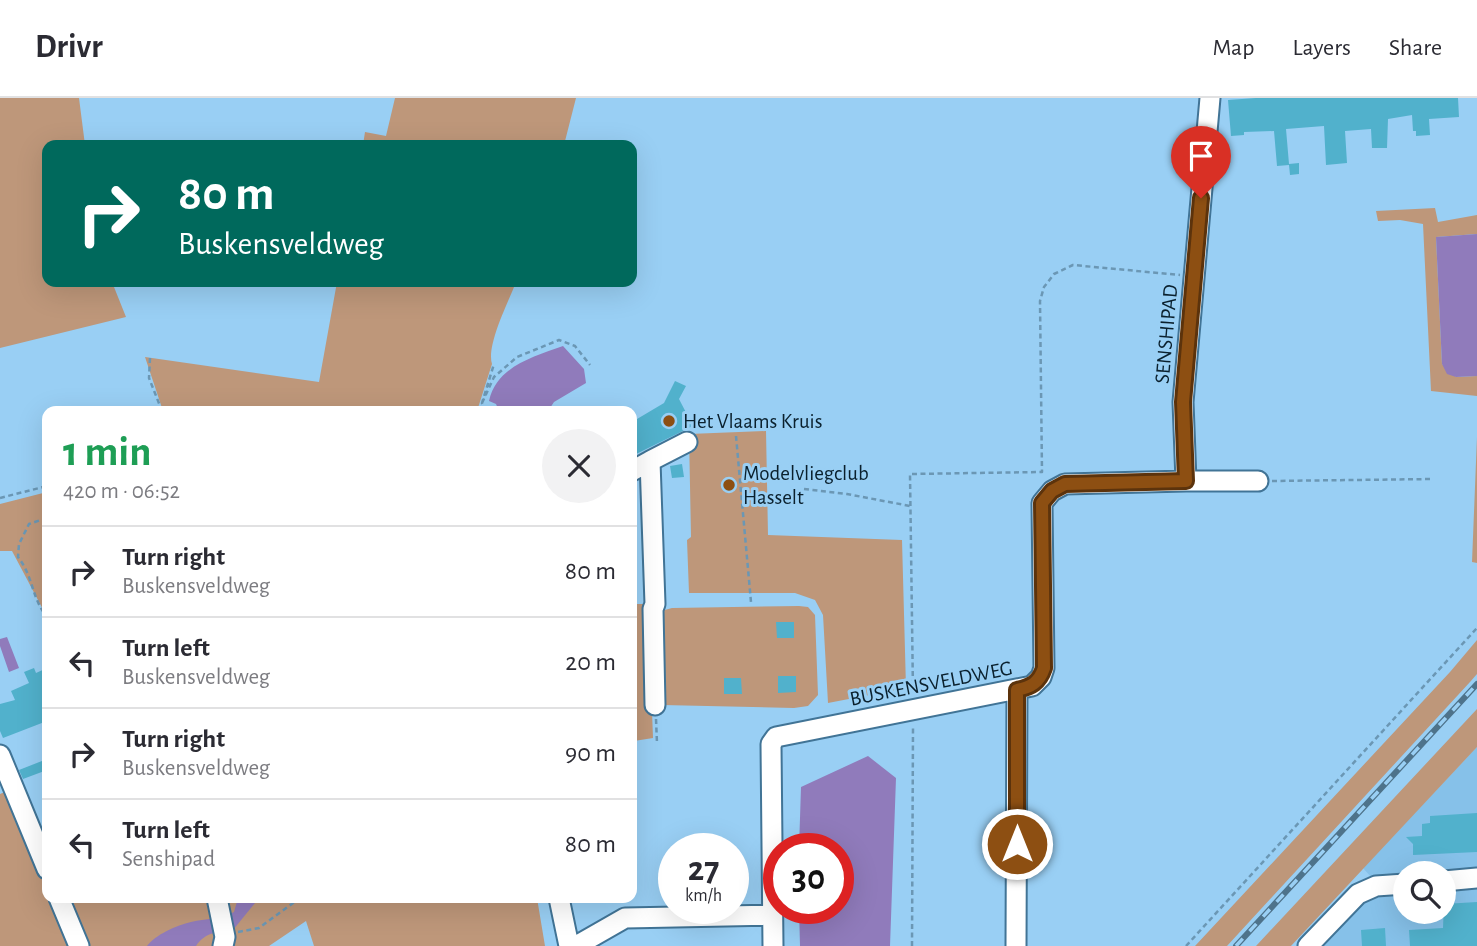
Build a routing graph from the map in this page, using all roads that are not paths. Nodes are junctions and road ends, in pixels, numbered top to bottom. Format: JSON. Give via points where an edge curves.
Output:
{"nodes":[{"id":1,"x":1210,"y":98,"type":"edge"},
{"id":2,"x":687,"y":442,"type":"dead end"},
{"id":3,"x":650,"y":461,"type":"junction"},
{"id":4,"x":637,"y":468,"type":"edge"},
{"id":5,"x":1186,"y":481,"type":"junction"},
{"id":6,"x":1258,"y":481,"type":"road end"},
{"id":7,"x":1017,"y":690,"type":"junction"},
{"id":8,"x":655,"y":705,"type":"road end"},
{"id":9,"x":0,"y":755,"type":"edge"},
{"id":10,"x":772,"y":833,"type":"edge"},
{"id":11,"x":42,"y":857,"type":"edge"},
{"id":12,"x":1477,"y":878,"type":"edge"},
{"id":13,"x":1456,"y":880,"type":"edge"},
{"id":14,"x":1393,"y":885,"type":"edge"},
{"id":15,"x":61,"y":903,"type":"edge"},
{"id":16,"x":560,"y":903,"type":"edge"},
{"id":17,"x":218,"y":906,"type":"edge"},
{"id":18,"x":763,"y":915,"type":"edge"},
{"id":19,"x":772,"y":924,"type":"edge"},
{"id":20,"x":224,"y":939,"type":"edge"},
{"id":21,"x":79,"y":946,"type":"edge"},
{"id":22,"x":569,"y":946,"type":"edge"},
{"id":23,"x":576,"y":946,"type":"edge"},
{"id":24,"x":773,"y":946,"type":"edge"},
{"id":25,"x":1016,"y":946,"type":"edge"},
{"id":26,"x":1308,"y":946,"type":"edge"}],
"edges":[{"from":1,"to":5,"type":"street","name":"SENSHIPAD","via":[[1183,402]]},
{"from":2,"to":3,"type":"street"},
{"from":3,"to":4,"type":"street"},
{"from":3,"to":8,"type":"street"},
{"from":5,"to":6,"type":"street","name":"BUSKENSVELDWEG"},
{"from":5,"to":7,"type":"street","name":"BUSKENSVELDWEG","via":[[1065,484],[1042,503],[1044,668],[1032,687]]},
{"from":7,"to":10,"type":"street","name":"BUSKENSVELDWEG","via":[[776,737],[771,744]]},
{"from":7,"to":25,"type":"street"},
{"from":9,"to":11,"type":"street"},
{"from":12,"to":13,"type":"street"},
{"from":14,"to":26,"type":"street","via":[[1358,894]]},
{"from":15,"to":21,"type":"street"},
{"from":16,"to":22,"type":"street"},
{"from":17,"to":20,"type":"street"},
{"from":18,"to":23,"type":"street","via":[[625,918]]},
{"from":19,"to":24,"type":"street","name":"BUSKENSVELDWEG"}]}
